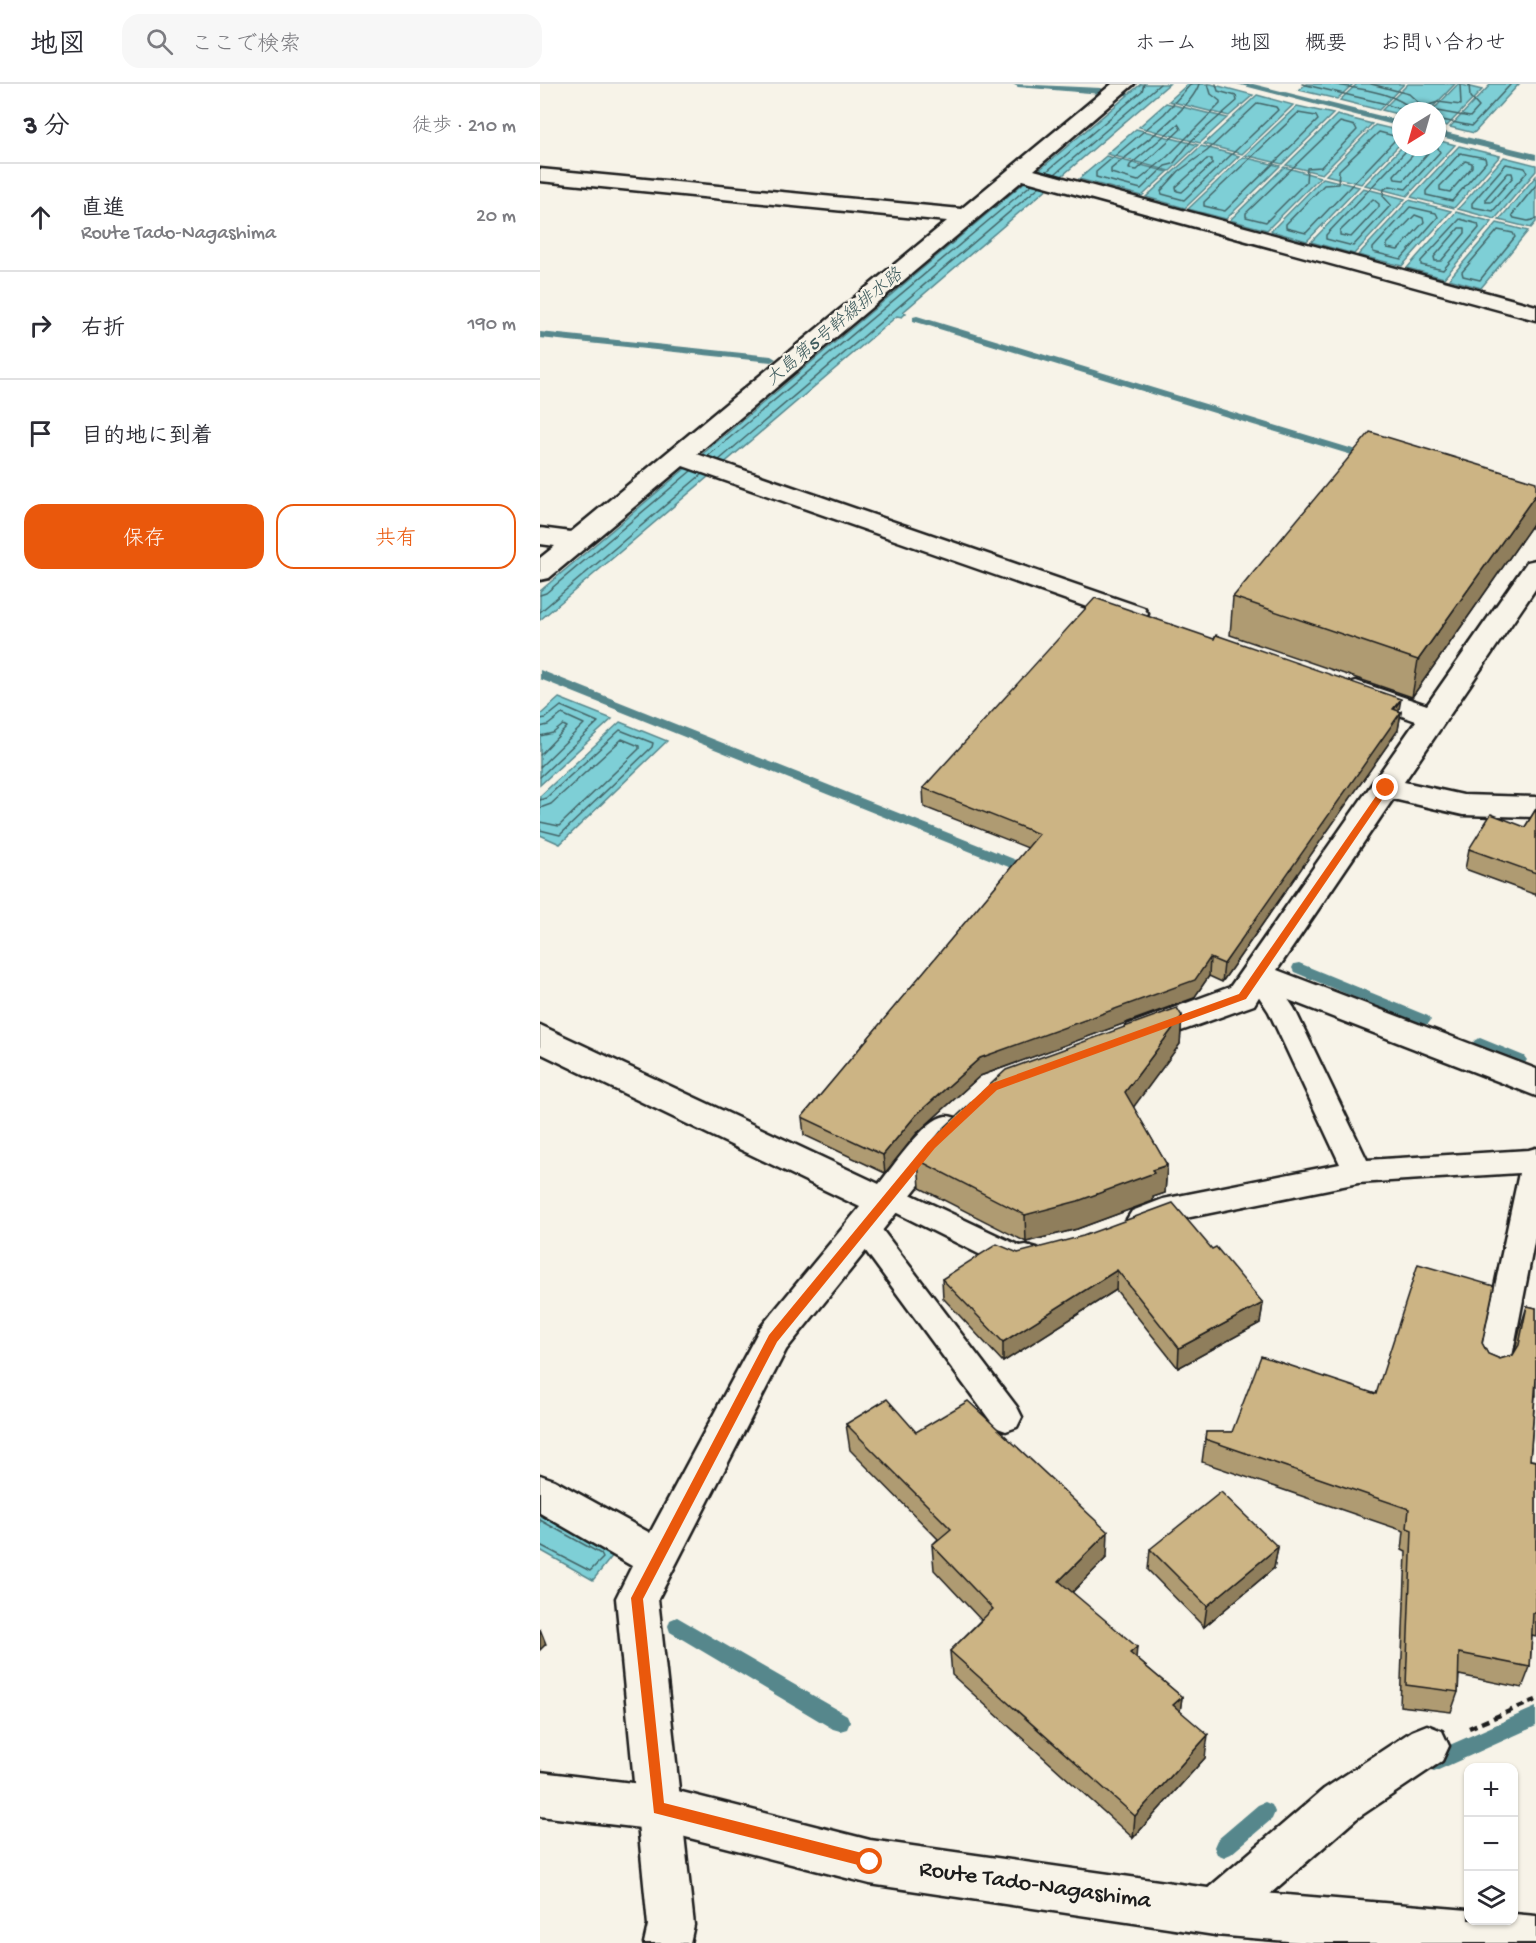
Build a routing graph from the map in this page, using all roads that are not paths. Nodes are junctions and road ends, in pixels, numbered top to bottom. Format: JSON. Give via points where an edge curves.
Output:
{"nodes":[{"id":1,"x":1125,"y":84,"type":"edge"},
{"id":2,"x":1022,"y":173,"type":"junction"},
{"id":3,"x":540,"y":176,"type":"edge"},
{"id":4,"x":966,"y":216,"type":"junction"},
{"id":5,"x":1536,"y":313,"type":"edge"},
{"id":6,"x":684,"y":458,"type":"junction"},
{"id":7,"x":540,"y":536,"type":"edge"},
{"id":8,"x":577,"y":541,"type":"junction"},
{"id":9,"x":1536,"y":568,"type":"edge"},
{"id":10,"x":540,"y":572,"type":"edge"},
{"id":11,"x":1153,"y":620,"type":"edge"},
{"id":12,"x":1333,"y":682,"type":"edge"},
{"id":13,"x":1434,"y":717,"type":"junction"},
{"id":14,"x":1386,"y":788,"type":"junction"},
{"id":15,"x":1536,"y":807,"type":"edge"},
{"id":16,"x":1258,"y":975,"type":"junction"},
{"id":17,"x":540,"y":1038,"type":"edge"},
{"id":18,"x":1113,"y":1044,"type":"edge"},
{"id":19,"x":1536,"y":1083,"type":"edge"},
{"id":20,"x":970,"y":1109,"type":"edge"},
{"id":21,"x":1536,"y":1160,"type":"edge"},
{"id":22,"x":1358,"y":1172,"type":"junction"},
{"id":23,"x":879,"y":1209,"type":"junction"},
{"id":24,"x":1113,"y":1230,"type":"edge"},
{"id":25,"x":1050,"y":1250,"type":"edge"},
{"id":26,"x":1494,"y":1367,"type":"edge"},
{"id":27,"x":1006,"y":1417,"type":"dead end"},
{"id":28,"x":540,"y":1493,"type":"edge"},
{"id":29,"x":658,"y":1559,"type":"junction"},
{"id":30,"x":1427,"y":1746,"type":"road end"},
{"id":31,"x":540,"y":1794,"type":"edge"},
{"id":32,"x":658,"y":1808,"type":"junction"},
{"id":33,"x":1215,"y":1912,"type":"junction"},
{"id":34,"x":1536,"y":1939,"type":"edge"},
{"id":35,"x":667,"y":1943,"type":"edge"}],
"edges":[{"from":1,"to":2,"type":"street"},
{"from":2,"to":4,"type":"street"},
{"from":2,"to":5,"type":"street"},
{"from":3,"to":4,"type":"street"},
{"from":4,"to":6,"type":"street"},
{"from":6,"to":8,"type":"street"},
{"from":6,"to":11,"type":"street"},
{"from":7,"to":8,"type":"street"},
{"from":8,"to":10,"type":"street"},
{"from":9,"to":13,"type":"street"},
{"from":12,"to":13,"type":"street"},
{"from":13,"to":14,"type":"street"},
{"from":14,"to":15,"type":"street","via":[[1462,805]]},
{"from":14,"to":16,"type":"street"},
{"from":16,"to":18,"type":"street","via":[[1242,996]]},
{"from":16,"to":19,"type":"street"},
{"from":16,"to":22,"type":"lane","via":[[1281,1008]]},
{"from":17,"to":23,"type":"street"},
{"from":20,"to":23,"type":"street","via":[[931,1145]]},
{"from":21,"to":22,"type":"lane"},
{"from":21,"to":26,"type":"lane"},
{"from":22,"to":24,"type":"lane","via":[[1163,1211]]},
{"from":23,"to":25,"type":"lane","via":[[1018,1259]]},
{"from":23,"to":27,"type":"lane"},
{"from":23,"to":29,"type":"street","via":[[773,1339]]},
{"from":28,"to":29,"type":"street"},
{"from":29,"to":32,"type":"street","via":[[637,1598]]},
{"from":30,"to":33,"type":"street","via":[[1340,1804]]},
{"from":31,"to":32,"type":"street","name":"Route Tado-Nagashima"},
{"from":32,"to":33,"type":"street","name":"Route Tado-Nagashima","via":[[870,1862]]},
{"from":32,"to":35,"type":"street","via":[[671,1925]]},
{"from":33,"to":34,"type":"street","name":"Route Tado-Nagashima"}]}
